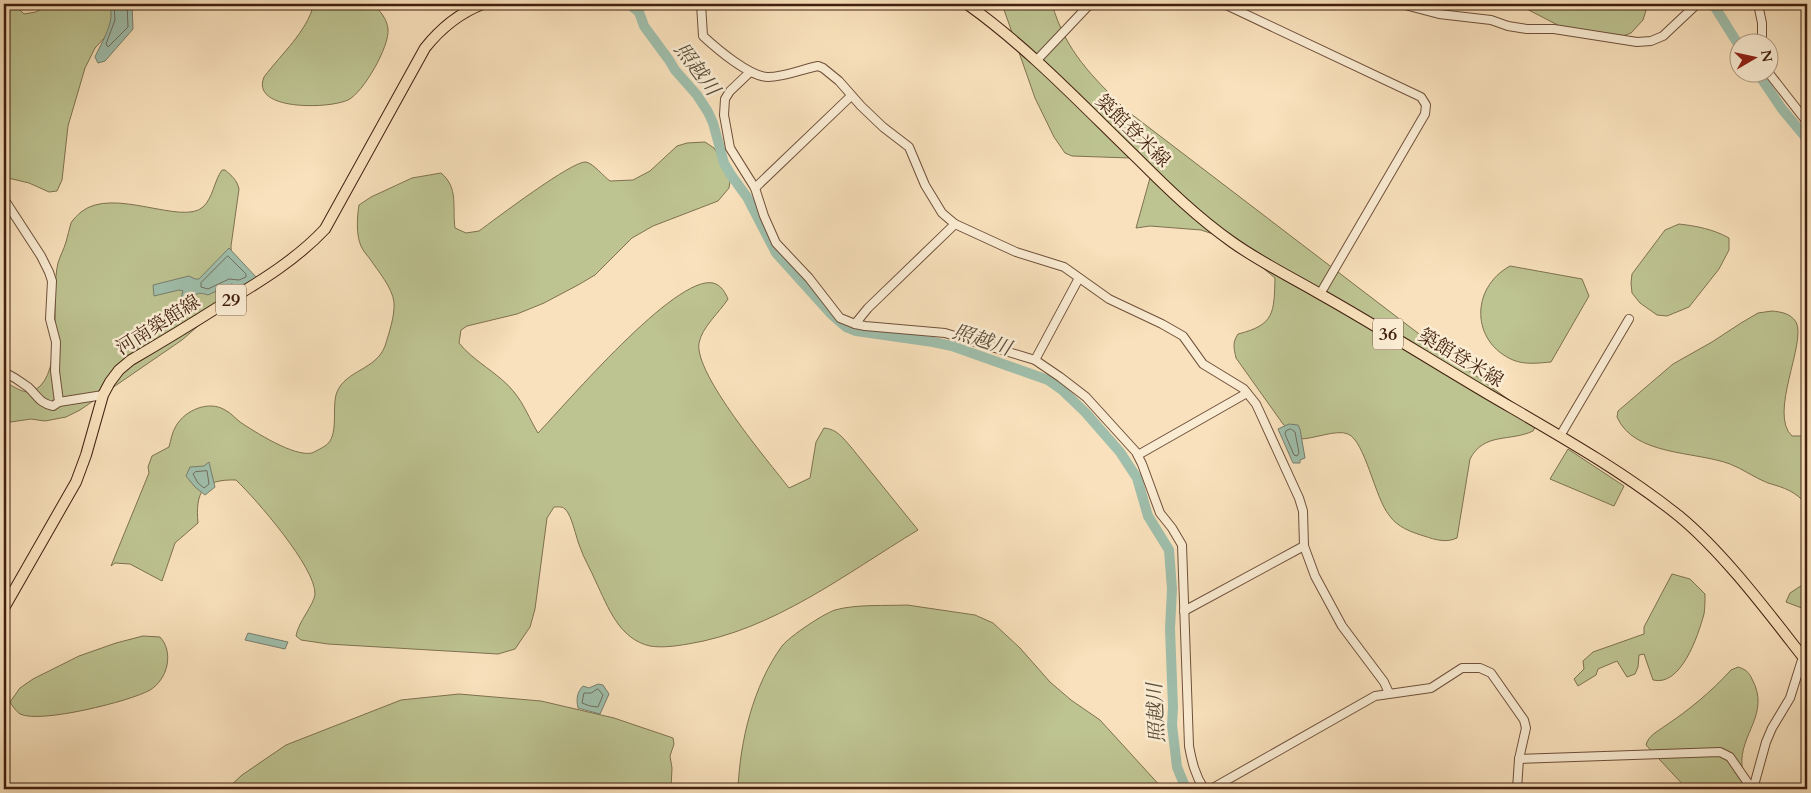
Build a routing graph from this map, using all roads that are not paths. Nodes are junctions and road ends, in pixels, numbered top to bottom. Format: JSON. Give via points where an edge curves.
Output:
{"nodes":[{"id":1,"x":701,"y":4,"type":"edge"},
{"id":2,"x":967,"y":4,"type":"edge"},
{"id":3,"x":1090,"y":4,"type":"edge"},
{"id":4,"x":1224,"y":4,"type":"edge"},
{"id":5,"x":1401,"y":4,"type":"edge"},
{"id":6,"x":1697,"y":4,"type":"edge"},
{"id":7,"x":1758,"y":4,"type":"edge"},
{"id":8,"x":478,"y":5,"type":"edge"},
{"id":9,"x":1762,"y":32,"type":"edge"},
{"id":10,"x":1036,"y":61,"type":"junction"},
{"id":11,"x":750,"y":72,"type":"junction"},
{"id":12,"x":1776,"y":82,"type":"edge"},
{"id":13,"x":851,"y":96,"type":"junction"},
{"id":14,"x":1807,"y":122,"type":"edge"},
{"id":15,"x":754,"y":188,"type":"junction"},
{"id":16,"x":4,"y":199,"type":"edge"},
{"id":17,"x":955,"y":224,"type":"junction"},
{"id":18,"x":1079,"y":278,"type":"junction"},
{"id":19,"x":1320,"y":294,"type":"junction"},
{"id":20,"x":1629,"y":320,"type":"dead end"},
{"id":21,"x":855,"y":324,"type":"junction"},
{"id":22,"x":1035,"y":360,"type":"junction"},
{"id":23,"x":4,"y":372,"type":"edge"},
{"id":24,"x":1247,"y":393,"type":"junction"},
{"id":25,"x":103,"y":395,"type":"junction"},
{"id":26,"x":59,"y":402,"type":"junction"},
{"id":27,"x":1560,"y":436,"type":"junction"},
{"id":28,"x":1138,"y":455,"type":"junction"},
{"id":29,"x":1304,"y":546,"type":"junction"},
{"id":30,"x":4,"y":608,"type":"edge"},
{"id":31,"x":1184,"y":611,"type":"junction"},
{"id":32,"x":1807,"y":644,"type":"edge"},
{"id":33,"x":1805,"y":660,"type":"edge"},
{"id":34,"x":1389,"y":693,"type":"junction"},
{"id":35,"x":1519,"y":759,"type":"junction"},
{"id":36,"x":1204,"y":789,"type":"edge"},
{"id":37,"x":1211,"y":789,"type":"edge"},
{"id":38,"x":1517,"y":789,"type":"edge"},
{"id":39,"x":1753,"y":789,"type":"edge"}],
"edges":[{"from":1,"to":11,"type":"street","via":[[703,36]]},
{"from":2,"to":10,"type":"main road","name":"築館登米線","number":"36"},
{"from":3,"to":10,"type":"street"},
{"from":4,"to":19,"type":"street","via":[[1421,98],[1426,105],[1425,114]]},
{"from":5,"to":6,"type":"street","via":[[1438,14],[1491,20],[1527,29],[1544,28],[1637,42],[1663,36]]},
{"from":7,"to":9,"type":"street"},
{"from":8,"to":25,"type":"main road","name":"河南築館線","number":"29","via":[[451,22],[425,48],[325,229],[312,243],[253,286],[131,360],[119,370]]},
{"from":10,"to":19,"type":"main road","name":"築館登米線","number":"36","via":[[1205,222],[1269,267]]},
{"from":11,"to":13,"type":"street","via":[[770,77],[818,66],[839,81]]},
{"from":11,"to":15,"type":"street","via":[[725,98],[724,115],[730,148]]},
{"from":12,"to":14,"type":"street"},
{"from":13,"to":15,"type":"street"},
{"from":13,"to":17,"type":"street","via":[[908,147],[934,202]]},
{"from":15,"to":21,"type":"street","via":[[776,242],[840,318]]},
{"from":16,"to":26,"type":"street","via":[[41,256],[52,281],[50,319],[56,342]]},
{"from":17,"to":18,"type":"street","via":[[1016,252],[1064,267]]},
{"from":17,"to":21,"type":"street"},
{"from":18,"to":22,"type":"street"},
{"from":18,"to":24,"type":"street","via":[[1109,299],[1183,336],[1203,364]]},
{"from":19,"to":27,"type":"main road","name":"築館登米線","number":"36"},
{"from":20,"to":27,"type":"street"},
{"from":21,"to":22,"type":"street","via":[[945,333]]},
{"from":22,"to":28,"type":"street","via":[[1086,397]]},
{"from":23,"to":26,"type":"street","via":[[30,389],[42,404],[53,406]]},
{"from":24,"to":28,"type":"street"},
{"from":24,"to":29,"type":"street","via":[[1262,417],[1299,498],[1303,511]]},
{"from":25,"to":26,"type":"street"},
{"from":25,"to":30,"type":"main road","name":"河南築館線","number":"29","via":[[76,482]]},
{"from":27,"to":33,"type":"main road","name":"築館登米線","number":"36","via":[[1633,482],[1681,518],[1737,576]]},
{"from":28,"to":31,"type":"street","via":[[1160,513],[1182,545]]},
{"from":29,"to":31,"type":"street"},
{"from":29,"to":34,"type":"street","via":[[1315,576],[1342,626]]},
{"from":31,"to":36,"type":"street","via":[[1189,746],[1197,779]]},
{"from":32,"to":33,"type":"street"},
{"from":33,"to":39,"type":"street","via":[[1790,698],[1766,742]]},
{"from":34,"to":35,"type":"street","via":[[1431,688],[1462,668],[1480,668],[1491,673],[1524,720],[1526,728]]},
{"from":34,"to":37,"type":"street","via":[[1350,710]]},
{"from":35,"to":38,"type":"street"},
{"from":35,"to":39,"type":"street","via":[[1720,752],[1730,757]]}]}
